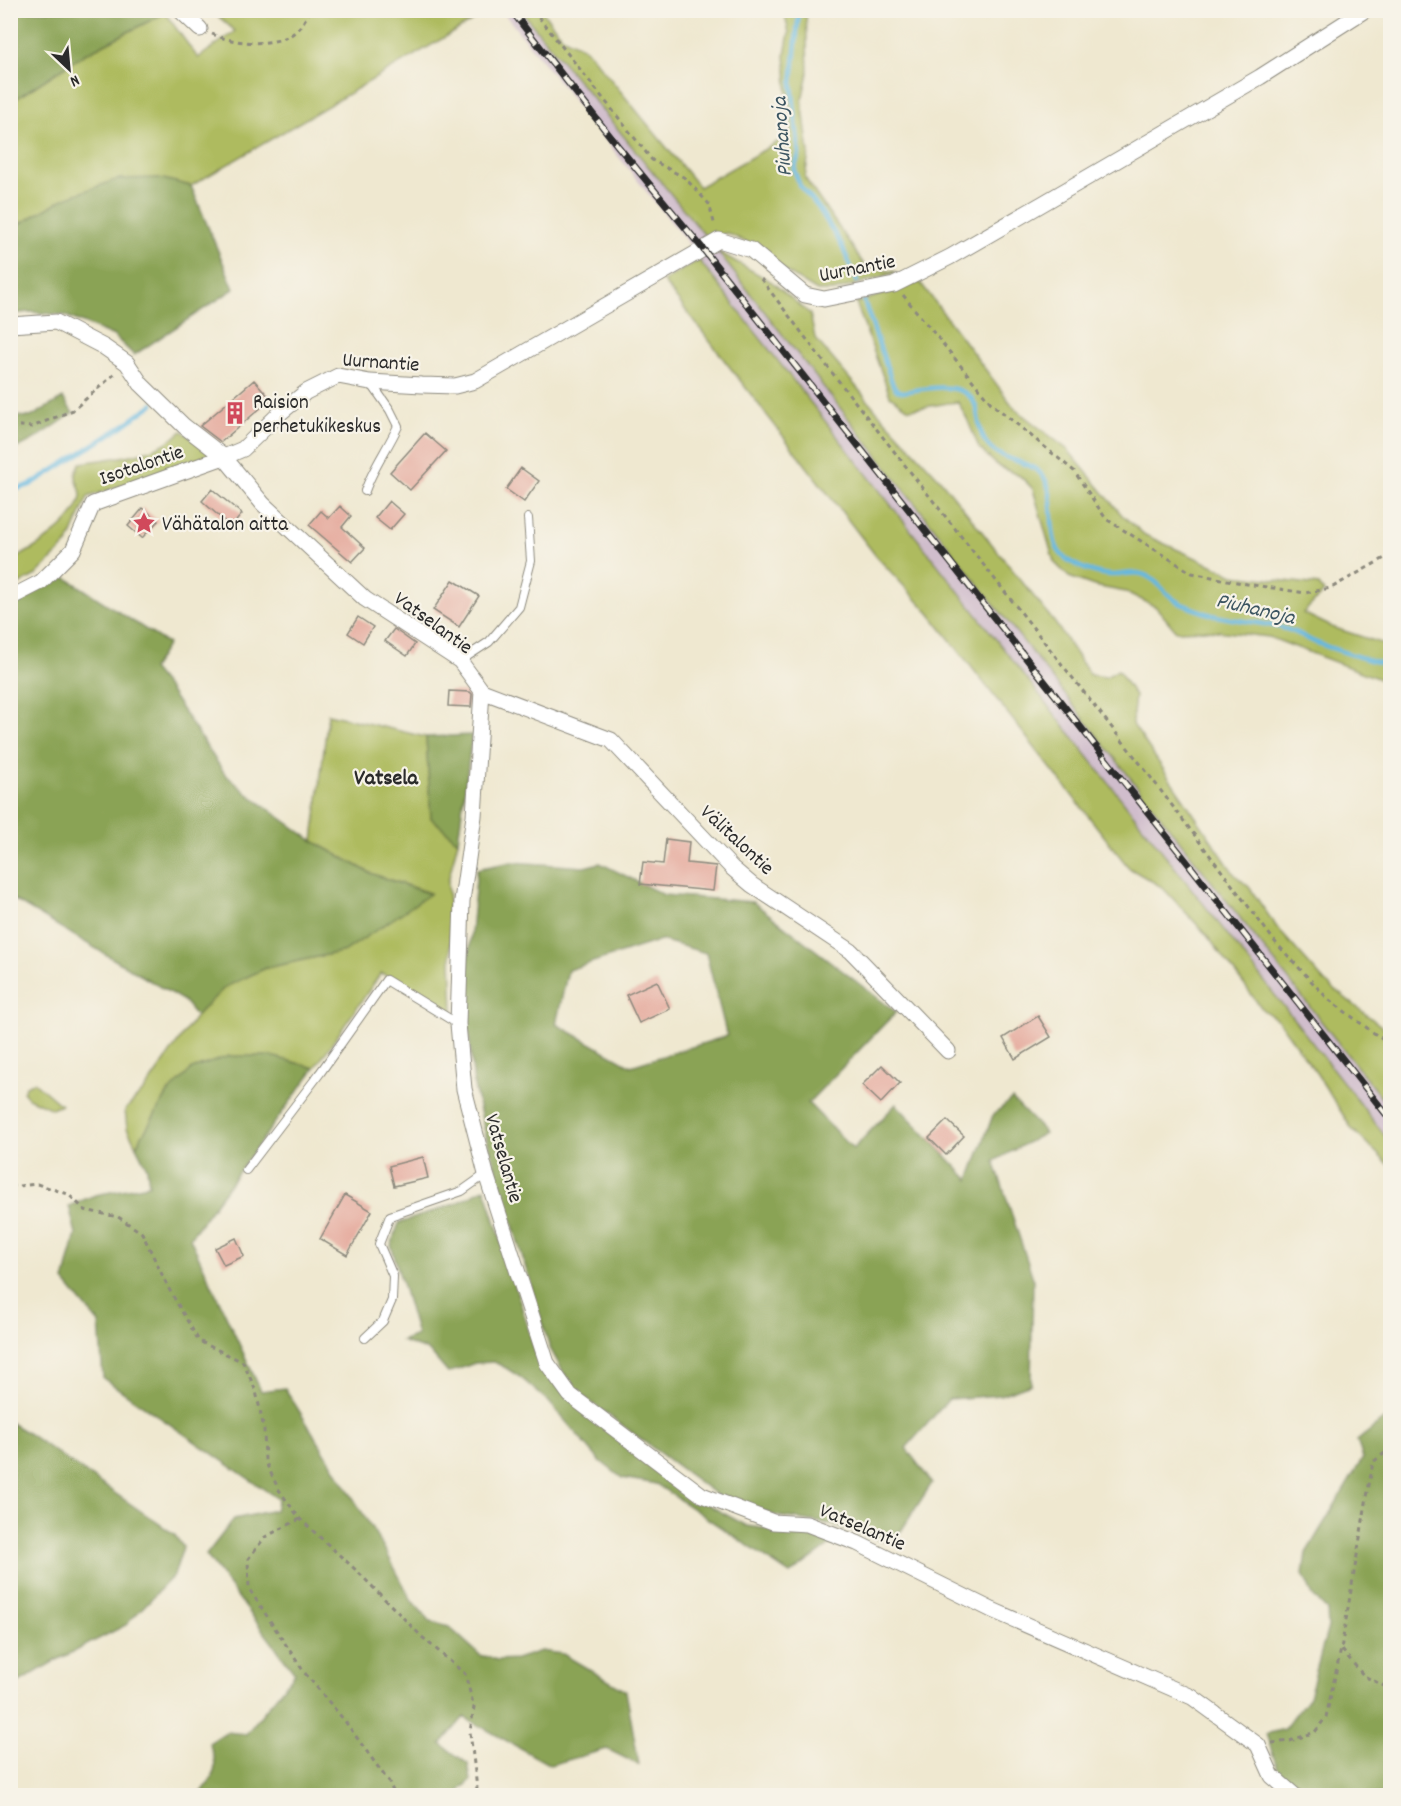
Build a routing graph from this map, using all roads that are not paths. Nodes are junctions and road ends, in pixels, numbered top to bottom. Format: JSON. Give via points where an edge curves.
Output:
{"nodes":[{"id":1,"x":180,"y":10,"type":"edge"},
{"id":2,"x":1365,"y":10,"type":"edge"},
{"id":3,"x":200,"y":29,"type":"road end"},
{"id":4,"x":10,"y":325,"type":"edge"},
{"id":5,"x":370,"y":382,"type":"junction"},
{"id":6,"x":224,"y":457,"type":"junction"},
{"id":7,"x":365,"y":491,"type":"dead end"},
{"id":8,"x":528,"y":518,"type":"dead end"},
{"id":9,"x":10,"y":598,"type":"edge"},
{"id":10,"x":459,"y":661,"type":"junction"},
{"id":11,"x":482,"y":691,"type":"junction"},
{"id":12,"x":458,"y":1024,"type":"junction"},
{"id":13,"x":948,"y":1051,"type":"dead end"},
{"id":14,"x":246,"y":1170,"type":"dead end"},
{"id":15,"x":486,"y":1174,"type":"junction"},
{"id":16,"x":365,"y":1338,"type":"dead end"},
{"id":17,"x":1294,"y":1796,"type":"edge"}],
"edges":[{"from":1,"to":3,"type":"street"},
{"from":2,"to":5,"type":"street","name":"Uurnantie","via":[[1260,77],[1022,216],[894,285],[824,299],[805,295],[751,250],[719,240],[475,381],[455,386]]},
{"from":4,"to":6,"type":"street","name":"Vatselantie","via":[[56,322],[104,347],[127,363],[141,384],[184,426]]},
{"from":5,"to":6,"type":"street","name":"Uurnantie","via":[[338,376],[327,381],[306,392],[243,448]]},
{"from":5,"to":7,"type":"lane","via":[[398,426]]},
{"from":6,"to":9,"type":"street","name":"Isotalontie","via":[[93,504],[73,550],[41,582]]},
{"from":6,"to":10,"type":"street","name":"Vatselantie","via":[[263,504],[365,598]]},
{"from":8,"to":10,"type":"lane","via":[[531,561],[519,608],[489,642]]},
{"from":10,"to":11,"type":"street","name":"Vatselantie"},
{"from":11,"to":12,"type":"street","name":"Vatselantie","via":[[474,816],[462,901]]},
{"from":11,"to":13,"type":"street","name":"Välitalontie","via":[[611,740],[732,868],[851,951]]},
{"from":12,"to":14,"type":"lane","via":[[386,980]]},
{"from":12,"to":15,"type":"street","name":"Vatselantie","via":[[465,1089]]},
{"from":15,"to":16,"type":"lane","via":[[462,1191],[390,1216],[379,1244],[393,1276],[392,1300],[383,1321]]},
{"from":15,"to":17,"type":"street","name":"Vatselantie","via":[[547,1363],[570,1395],[702,1495],[773,1522],[807,1524],[857,1543],[992,1610],[1192,1697],[1258,1745],[1272,1776]]}]}
